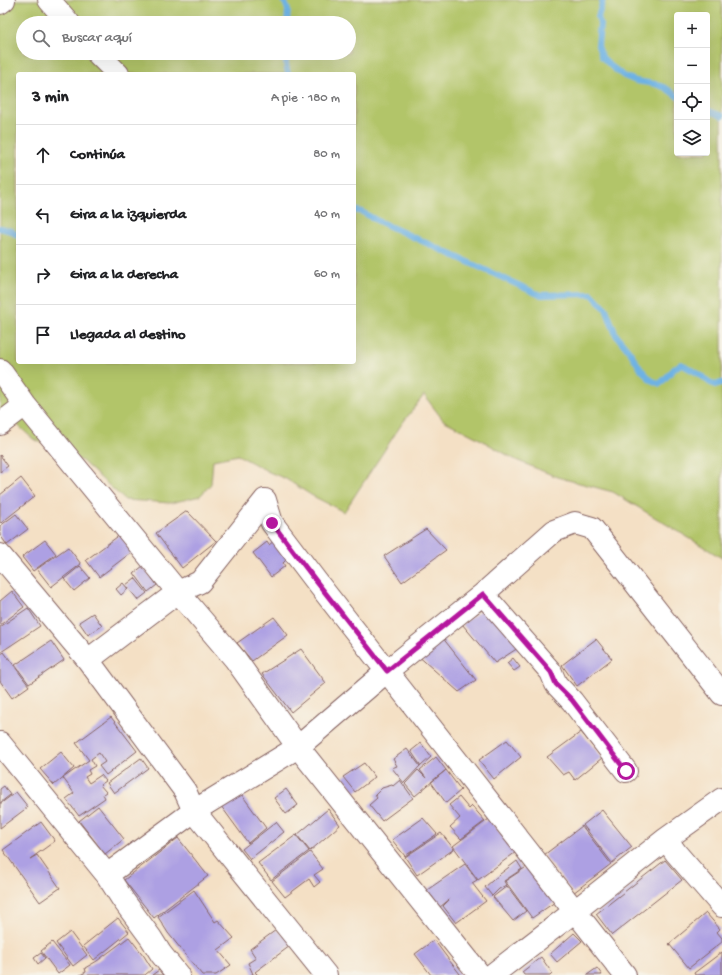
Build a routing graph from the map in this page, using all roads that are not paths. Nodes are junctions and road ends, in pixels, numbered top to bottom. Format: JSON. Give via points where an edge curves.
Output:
{"nodes":[{"id":1,"x":4,"y":0,"type":"edge"},
{"id":2,"x":49,"y":0,"type":"edge"},
{"id":3,"x":0,"y":3,"type":"edge"},
{"id":4,"x":63,"y":16,"type":"edge"},
{"id":5,"x":104,"y":60,"type":"edge"},
{"id":6,"x":116,"y":72,"type":"edge"},
{"id":7,"x":0,"y":370,"type":"edge"},
{"id":8,"x":25,"y":405,"type":"junction"},
{"id":9,"x":0,"y":424,"type":"edge"},
{"id":10,"x":0,"y":555,"type":"edge"},
{"id":11,"x":178,"y":592,"type":"junction"},
{"id":12,"x":483,"y":594,"type":"junction"},
{"id":13,"x":88,"y":660,"type":"junction"},
{"id":14,"x":387,"y":671,"type":"junction"},
{"id":15,"x":722,"y":694,"type":"edge"},
{"id":16,"x":0,"y":743,"type":"edge"},
{"id":17,"x":298,"y":747,"type":"junction"},
{"id":18,"x":626,"y":771,"type":"dead end"},
{"id":19,"x":722,"y":799,"type":"edge"},
{"id":20,"x":194,"y":811,"type":"junction"},
{"id":21,"x":666,"y":839,"type":"junction"},
{"id":22,"x":107,"y":875,"type":"junction"},
{"id":23,"x":722,"y":906,"type":"edge"},
{"id":24,"x":575,"y":911,"type":"junction"},
{"id":25,"x":178,"y":975,"type":"edge"},
{"id":26,"x":326,"y":975,"type":"edge"},
{"id":27,"x":480,"y":975,"type":"edge"},
{"id":28,"x":492,"y":975,"type":"edge"},
{"id":29,"x":625,"y":975,"type":"edge"}],
"edges":[{"from":1,"to":3,"type":"street"},
{"from":2,"to":4,"type":"street"},
{"from":5,"to":6,"type":"street"},
{"from":7,"to":8,"type":"street"},
{"from":8,"to":9,"type":"street"},
{"from":8,"to":11,"type":"street"},
{"from":10,"to":13,"type":"street"},
{"from":11,"to":13,"type":"street"},
{"from":11,"to":14,"type":"street","via":[[200,582],[265,500],[272,523]]},
{"from":11,"to":17,"type":"street","via":[[234,659]]},
{"from":12,"to":14,"type":"street"},
{"from":12,"to":15,"type":"street","via":[[554,531],[576,523],[592,528]]},
{"from":12,"to":18,"type":"street","via":[[551,672],[556,684],[572,700]]},
{"from":13,"to":20,"type":"street","via":[[186,791]]},
{"from":14,"to":17,"type":"street"},
{"from":14,"to":24,"type":"street"},
{"from":16,"to":22,"type":"street"},
{"from":17,"to":20,"type":"street"},
{"from":17,"to":27,"type":"street"},
{"from":19,"to":21,"type":"street"},
{"from":20,"to":22,"type":"street"},
{"from":20,"to":26,"type":"street"},
{"from":21,"to":23,"type":"street"},
{"from":21,"to":24,"type":"street"},
{"from":22,"to":25,"type":"street"},
{"from":24,"to":28,"type":"street"},
{"from":24,"to":29,"type":"street"}]}
